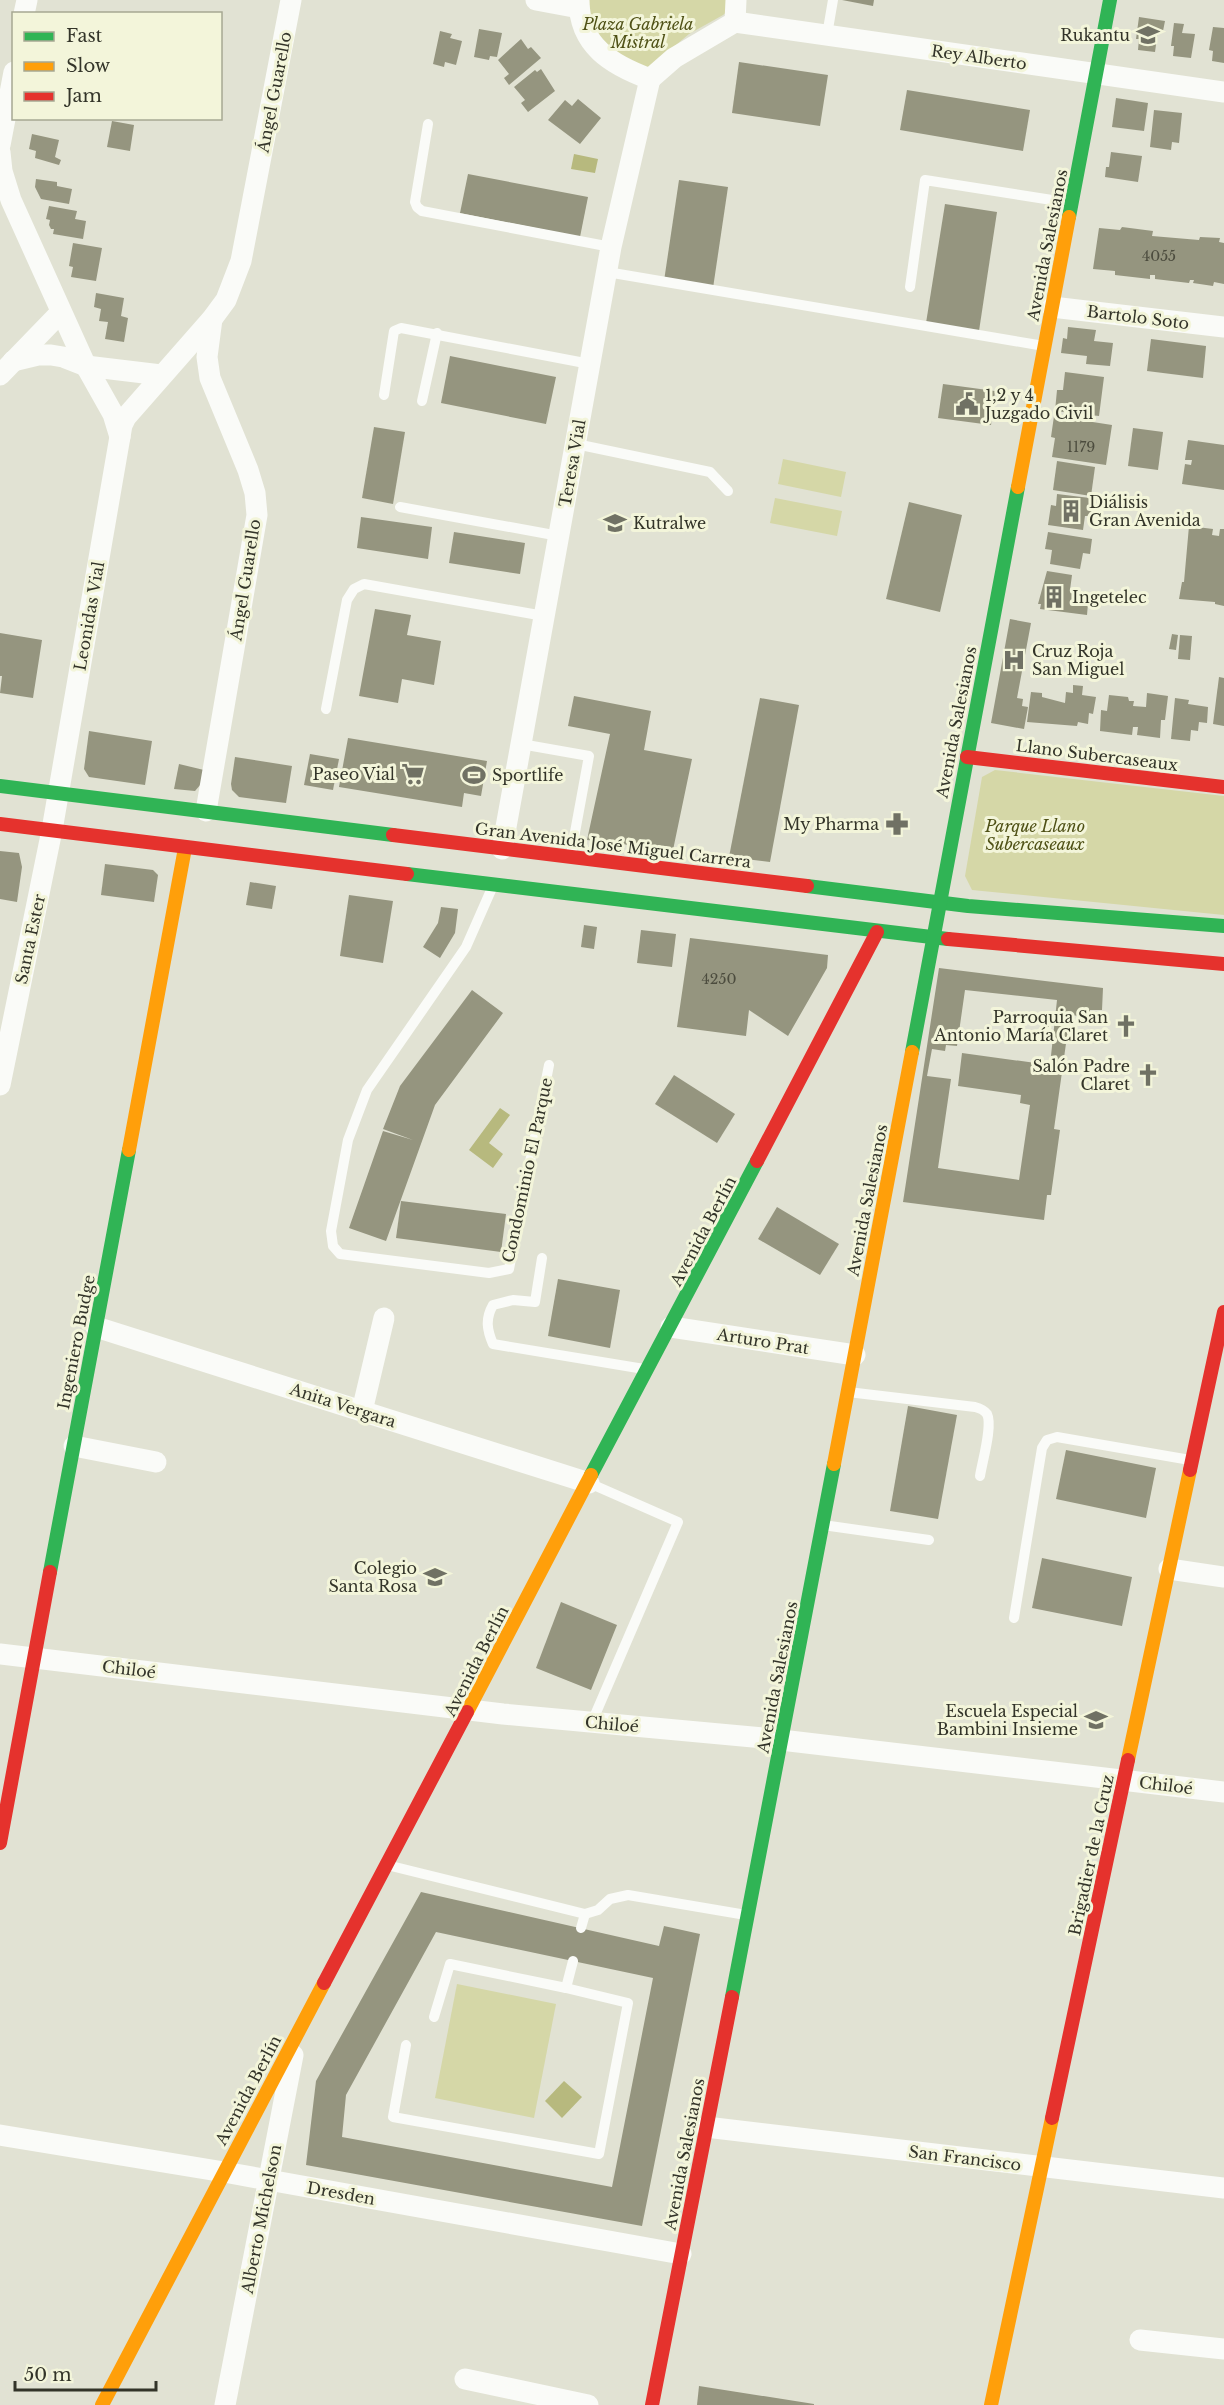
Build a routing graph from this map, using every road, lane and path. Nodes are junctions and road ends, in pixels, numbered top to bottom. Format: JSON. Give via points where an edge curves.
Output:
{"nodes":[{"id":1,"x":291,"y":0,"type":"edge"},
{"id":2,"x":536,"y":0,"type":"edge"},
{"id":3,"x":736,"y":0,"type":"edge"},
{"id":4,"x":833,"y":0,"type":"edge"},
{"id":5,"x":1110,"y":0,"type":"edge"},
{"id":6,"x":579,"y":4,"type":"edge"},
{"id":7,"x":735,"y":22,"type":"junction"},
{"id":8,"x":827,"y":35,"type":"junction"},
{"id":9,"x":1096,"y":74,"type":"junction"},
{"id":10,"x":650,"y":79,"type":"junction"},
{"id":11,"x":12,"y":82,"type":"edge"},
{"id":12,"x":1224,"y":92,"type":"edge"},
{"id":13,"x":428,"y":124,"type":"dead end"},
{"id":14,"x":0,"y":145,"type":"edge"},
{"id":15,"x":0,"y":152,"type":"edge"},
{"id":16,"x":1071,"y":203,"type":"junction"},
{"id":17,"x":611,"y":247,"type":"junction"},
{"id":18,"x":607,"y":272,"type":"junction"},
{"id":19,"x":910,"y":287,"type":"dead end"},
{"id":20,"x":1052,"y":307,"type":"junction"},
{"id":21,"x":61,"y":312,"type":"junction"},
{"id":22,"x":212,"y":319,"type":"junction"},
{"id":23,"x":1224,"y":327,"type":"edge"},
{"id":24,"x":437,"y":333,"type":"junction"},
{"id":25,"x":1044,"y":346,"type":"junction"},
{"id":26,"x":590,"y":364,"type":"junction"},
{"id":27,"x":86,"y":366,"type":"junction"},
{"id":28,"x":7,"y":368,"type":"edge"},
{"id":29,"x":161,"y":375,"type":"junction"},
{"id":30,"x":384,"y":395,"type":"dead end"},
{"id":31,"x":422,"y":401,"type":"dead end"},
{"id":32,"x":120,"y":438,"type":"junction"},
{"id":33,"x":576,"y":444,"type":"junction"},
{"id":34,"x":728,"y":491,"type":"dead end"},
{"id":35,"x":400,"y":507,"type":"dead end"},
{"id":36,"x":559,"y":536,"type":"junction"},
{"id":37,"x":544,"y":615,"type":"junction"},
{"id":38,"x":326,"y":709,"type":"dead end"},
{"id":39,"x":521,"y":744,"type":"junction"},
{"id":40,"x":966,"y":757,"type":"junction"},
{"id":41,"x":0,"y":786,"type":"edge"},
{"id":42,"x":1224,"y":787,"type":"edge"},
{"id":43,"x":58,"y":794,"type":"junction"},
{"id":44,"x":206,"y":811,"type":"junction"},
{"id":45,"x":0,"y":824,"type":"edge"},
{"id":46,"x":52,"y":830,"type":"junction"},
{"id":47,"x":185,"y":848,"type":"junction"},
{"id":48,"x":570,"y":857,"type":"junction"},
{"id":49,"x":494,"y":860,"type":"junction"},
{"id":50,"x":469,"y":881,"type":"junction"},
{"id":51,"x":493,"y":884,"type":"junction"},
{"id":52,"x":939,"y":902,"type":"junction"},
{"id":53,"x":1224,"y":926,"type":"edge"},
{"id":54,"x":877,"y":932,"type":"junction"},
{"id":55,"x":934,"y":938,"type":"junction"},
{"id":56,"x":1224,"y":964,"type":"edge"},
{"id":57,"x":549,"y":1065,"type":"dead end"},
{"id":58,"x":0,"y":1085,"type":"edge"},
{"id":59,"x":542,"y":1258,"type":"dead end"},
{"id":60,"x":1224,"y":1312,"type":"edge"},
{"id":61,"x":384,"y":1318,"type":"dead end"},
{"id":62,"x":96,"y":1327,"type":"junction"},
{"id":63,"x":671,"y":1328,"type":"junction"},
{"id":64,"x":855,"y":1355,"type":"junction"},
{"id":65,"x":649,"y":1370,"type":"junction"},
{"id":66,"x":848,"y":1392,"type":"junction"},
{"id":67,"x":362,"y":1411,"type":"junction"},
{"id":68,"x":74,"y":1446,"type":"junction"},
{"id":69,"x":1192,"y":1461,"type":"junction"},
{"id":70,"x":156,"y":1462,"type":"dead end"},
{"id":71,"x":980,"y":1476,"type":"dead end"},
{"id":72,"x":589,"y":1483,"type":"junction"},
{"id":73,"x":823,"y":1525,"type":"junction"},
{"id":74,"x":929,"y":1540,"type":"dead end"},
{"id":75,"x":1169,"y":1569,"type":"junction"},
{"id":76,"x":1224,"y":1577,"type":"edge"},
{"id":77,"x":1014,"y":1618,"type":"dead end"},
{"id":78,"x":0,"y":1654,"type":"edge"},
{"id":79,"x":34,"y":1658,"type":"junction"},
{"id":80,"x":470,"y":1710,"type":"junction"},
{"id":81,"x":592,"y":1722,"type":"junction"},
{"id":82,"x":782,"y":1740,"type":"junction"},
{"id":83,"x":1124,"y":1780,"type":"junction"},
{"id":84,"x":1224,"y":1792,"type":"edge"},
{"id":85,"x":0,"y":1843,"type":"edge"},
{"id":86,"x":387,"y":1864,"type":"junction"},
{"id":87,"x":585,"y":1914,"type":"junction"},
{"id":88,"x":748,"y":1916,"type":"junction"},
{"id":89,"x":581,"y":1928,"type":"dead end"},
{"id":90,"x":573,"y":1961,"type":"dead end"},
{"id":91,"x":566,"y":1988,"type":"junction"},
{"id":92,"x":434,"y":2017,"type":"dead end"},
{"id":93,"x":297,"y":2032,"type":"junction"},
{"id":94,"x":406,"y":2045,"type":"dead end"},
{"id":95,"x":706,"y":2127,"type":"junction"},
{"id":96,"x":0,"y":2135,"type":"edge"},
{"id":97,"x":1042,"y":2167,"type":"junction"},
{"id":98,"x":224,"y":2172,"type":"junction"},
{"id":99,"x":269,"y":2180,"type":"junction"},
{"id":100,"x":1224,"y":2188,"type":"edge"},
{"id":101,"x":681,"y":2254,"type":"junction"},
{"id":102,"x":1140,"y":2340,"type":"dead end"},
{"id":103,"x":1224,"y":2349,"type":"edge"},
{"id":104,"x":465,"y":2379,"type":"dead end"},
{"id":105,"x":102,"y":2405,"type":"edge"},
{"id":106,"x":225,"y":2405,"type":"edge"},
{"id":107,"x":588,"y":2405,"type":"edge"},
{"id":108,"x":652,"y":2405,"type":"edge"},
{"id":109,"x":991,"y":2405,"type":"edge"}],
"edges":[{"from":1,"to":22,"type":"street","name":"Ángel Guarello","via":[[241,261],[230,292]]},
{"from":2,"to":6,"type":"street"},
{"from":3,"to":7,"type":"street"},
{"from":4,"to":8,"type":"lane"},
{"from":5,"to":9,"type":"main road","name":"Avenida Salesianos"},
{"from":6,"to":10,"type":"street","via":[[587,34],[597,49],[610,61]]},
{"from":7,"to":8,"type":"street","name":"Rey Alberto"},
{"from":7,"to":10,"type":"street","via":[[694,45]]},
{"from":8,"to":9,"type":"street","name":"Rey Alberto"},
{"from":9,"to":12,"type":"street","name":"Rey Alberto"},
{"from":9,"to":16,"type":"main road","name":"Avenida Salesianos"},
{"from":10,"to":17,"type":"street","name":"Teresa Vial"},
{"from":11,"to":14,"type":"street"},
{"from":13,"to":17,"type":"lane","via":[[415,202],[422,211]]},
{"from":15,"to":21,"type":"street","name":"Leonidas Vial","via":[[11,200]]},
{"from":16,"to":19,"type":"lane","via":[[925,180]]},
{"from":16,"to":20,"type":"main road","name":"Avenida Salesianos"},
{"from":17,"to":18,"type":"street","name":"Teresa Vial"},
{"from":18,"to":25,"type":"lane"},
{"from":18,"to":26,"type":"street","name":"Teresa Vial"},
{"from":20,"to":23,"type":"street","name":"Bartolo Soto"},
{"from":20,"to":25,"type":"main road","name":"Avenida Salesianos"},
{"from":21,"to":27,"type":"street","name":"Leonidas Vial"},
{"from":21,"to":28,"type":"street"},
{"from":22,"to":29,"type":"street","name":"Ángel Guarello"},
{"from":22,"to":44,"type":"street","name":"Ángel Guarello","via":[[207,357],[210,378],[248,470],[257,515]]},
{"from":24,"to":26,"type":"lane"},
{"from":24,"to":30,"type":"lane","via":[[394,330]]},
{"from":24,"to":31,"type":"lane"},
{"from":25,"to":40,"type":"main road","name":"Avenida Salesianos"},
{"from":26,"to":33,"type":"street","name":"Teresa Vial"},
{"from":27,"to":28,"type":"street","via":[[69,359],[38,355]]},
{"from":27,"to":29,"type":"street"},
{"from":27,"to":32,"type":"street","name":"Leonidas Vial","via":[[113,414]]},
{"from":29,"to":32,"type":"street","name":"Leonidas Vial","via":[[126,417]]},
{"from":32,"to":43,"type":"street","name":"Leonidas Vial"},
{"from":33,"to":34,"type":"lane","via":[[710,472]]},
{"from":33,"to":36,"type":"street","name":"Teresa Vial"},
{"from":35,"to":36,"type":"lane"},
{"from":36,"to":37,"type":"street","name":"Teresa Vial"},
{"from":37,"to":38,"type":"lane","via":[[364,584],[354,589],[347,600]]},
{"from":37,"to":39,"type":"street","name":"Teresa Vial"},
{"from":39,"to":48,"type":"lane","via":[[589,756]]},
{"from":39,"to":49,"type":"street","name":"Teresa Vial"},
{"from":40,"to":42,"type":"main road","name":"Llano Subercaseaux"},
{"from":40,"to":52,"type":"main road","name":"Avenida Salesianos"},
{"from":41,"to":43,"type":"main road","name":"Gran Avenida José Miguel Carrera"},
{"from":43,"to":44,"type":"main road","name":"Gran Avenida José Miguel Carrera"},
{"from":43,"to":46,"type":"street","name":"Santa Ester"},
{"from":44,"to":49,"type":"main road","name":"Gran Avenida José Miguel Carrera"},
{"from":45,"to":46,"type":"main road"},
{"from":46,"to":47,"type":"main road"},
{"from":46,"to":58,"type":"street","name":"Santa Ester"},
{"from":47,"to":50,"type":"main road"},
{"from":47,"to":62,"type":"main road","name":"Ingeniero Budge"},
{"from":48,"to":49,"type":"main road","name":"Gran Avenida José Miguel Carrera"},
{"from":48,"to":52,"type":"main road","name":"Gran Avenida José Miguel Carrera"},
{"from":49,"to":50,"type":"main road"},
{"from":50,"to":51,"type":"main road"},
{"from":51,"to":54,"type":"main road"},
{"from":51,"to":57,"type":"lane","name":"Condominio El Parque","via":[[466,947],[367,1090],[348,1140],[331,1231],[333,1246],[340,1254],[489,1273],[509,1269]]},
{"from":52,"to":53,"type":"main road","name":"Gran Avenida José Miguel Carrera"},
{"from":52,"to":55,"type":"main road","name":"Avenida Salesianos"},
{"from":54,"to":55,"type":"main road"},
{"from":54,"to":63,"type":"main road","name":"Avenida Berlín"},
{"from":55,"to":56,"type":"main road"},
{"from":55,"to":64,"type":"main road","name":"Avenida Salesianos"},
{"from":59,"to":65,"type":"lane","via":[[535,1302],[513,1300],[494,1305],[488,1314],[493,1344]]},
{"from":60,"to":69,"type":"main road","name":"Brigadier de la Cruz"},
{"from":61,"to":67,"type":"street"},
{"from":62,"to":67,"type":"street","name":"Anita Vergara"},
{"from":62,"to":68,"type":"main road","name":"Ingeniero Budge"},
{"from":63,"to":64,"type":"street","name":"Arturo Prat"},
{"from":63,"to":65,"type":"main road","name":"Avenida Berlín"},
{"from":64,"to":66,"type":"main road","name":"Avenida Salesianos"},
{"from":65,"to":72,"type":"main road","name":"Avenida Berlín"},
{"from":66,"to":71,"type":"lane","via":[[982,1410],[989,1425]]},
{"from":66,"to":73,"type":"main road","name":"Avenida Salesianos"},
{"from":67,"to":72,"type":"street","name":"Anita Vergara"},
{"from":68,"to":70,"type":"street"},
{"from":68,"to":79,"type":"main road","name":"Ingeniero Budge"},
{"from":69,"to":75,"type":"main road","name":"Brigadier de la Cruz"},
{"from":69,"to":77,"type":"lane","via":[[1057,1437],[1047,1440],[1042,1448]]},
{"from":72,"to":80,"type":"main road","name":"Avenida Berlín"},
{"from":72,"to":81,"type":"lane","via":[[678,1522]]},
{"from":73,"to":74,"type":"lane"},
{"from":73,"to":82,"type":"main road","name":"Avenida Salesianos"},
{"from":75,"to":76,"type":"street"},
{"from":75,"to":83,"type":"main road","name":"Brigadier de la Cruz"},
{"from":78,"to":79,"type":"street","name":"Chiloé"},
{"from":79,"to":80,"type":"street","name":"Chiloé"},
{"from":79,"to":85,"type":"main road","name":"Ingeniero Budge"},
{"from":80,"to":81,"type":"street","name":"Chiloé"},
{"from":80,"to":86,"type":"main road","name":"Avenida Berlín"},
{"from":81,"to":82,"type":"street","name":"Chiloé"},
{"from":82,"to":83,"type":"street","name":"Chiloé"},
{"from":82,"to":88,"type":"main road","name":"Avenida Salesianos"},
{"from":83,"to":84,"type":"street","name":"Chiloé"},
{"from":83,"to":97,"type":"main road","name":"Brigadier de la Cruz"},
{"from":86,"to":87,"type":"lane"},
{"from":86,"to":93,"type":"main road","name":"Avenida Berlín"},
{"from":87,"to":88,"type":"lane","via":[[598,1910],[610,1899],[628,1895]]},
{"from":87,"to":89,"type":"lane"},
{"from":88,"to":95,"type":"main road","name":"Avenida Salesianos"},
{"from":90,"to":91,"type":"lane"},
{"from":91,"to":92,"type":"lane","via":[[450,1964]]},
{"from":91,"to":94,"type":"lane","via":[[628,2003],[599,2154],[393,2117]]},
{"from":93,"to":98,"type":"main road","name":"Avenida Berlín"},
{"from":93,"to":99,"type":"street","name":"Alberto Michelson"},
{"from":95,"to":97,"type":"street","name":"San Francisco"},
{"from":95,"to":101,"type":"main road","name":"Avenida Salesianos"},
{"from":96,"to":98,"type":"street","name":"Dresden"},
{"from":97,"to":100,"type":"street","name":"San Francisco"},
{"from":97,"to":109,"type":"main road","name":"Brigadier de la Cruz"},
{"from":98,"to":99,"type":"street","name":"Dresden"},
{"from":98,"to":105,"type":"main road","name":"Avenida Berlín"},
{"from":99,"to":101,"type":"street","name":"Dresden"},
{"from":99,"to":106,"type":"street","name":"Alberto Michelson"},
{"from":101,"to":108,"type":"main road","name":"Avenida Salesianos"},
{"from":102,"to":103,"type":"street"},
{"from":104,"to":107,"type":"street"}]}
